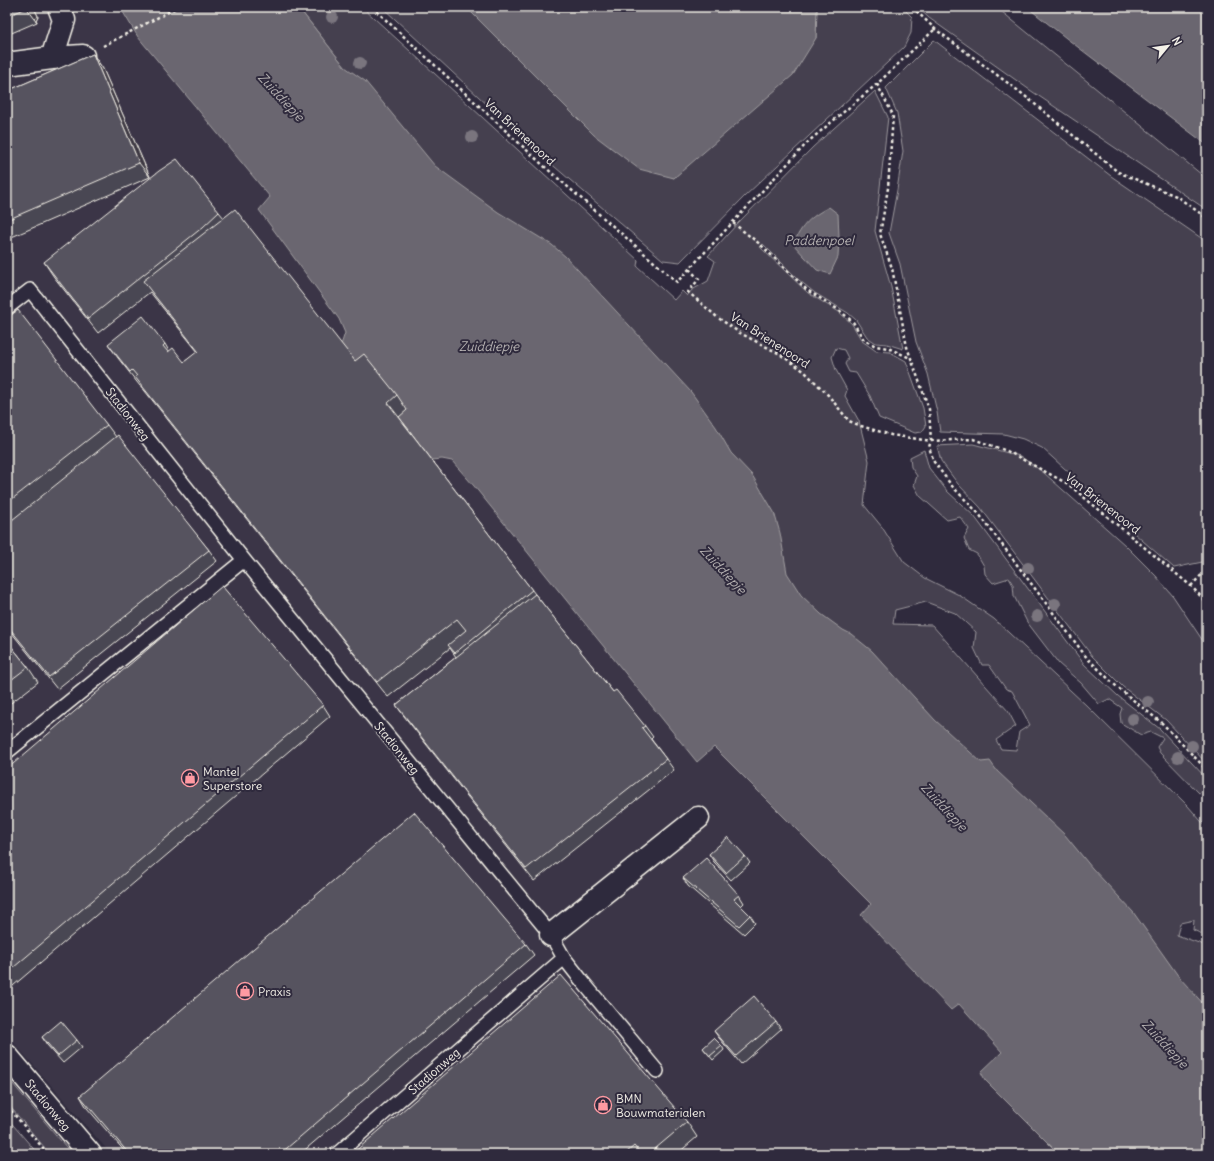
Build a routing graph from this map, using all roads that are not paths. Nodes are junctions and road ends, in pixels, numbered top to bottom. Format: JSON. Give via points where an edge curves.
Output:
{"nodes":[{"id":1,"x":59,"y":7,"type":"edge"},
{"id":2,"x":83,"y":56,"type":"road end"},
{"id":3,"x":52,"y":58,"type":"junction"},
{"id":4,"x":7,"y":64,"type":"edge"},
{"id":5,"x":7,"y":308,"type":"edge"},
{"id":6,"x":244,"y":560,"type":"junction"},
{"id":7,"x":7,"y":752,"type":"edge"},
{"id":8,"x":698,"y":818,"type":"dead end"},
{"id":9,"x":551,"y":935,"type":"junction"},
{"id":10,"x":564,"y":958,"type":"junction"},
{"id":11,"x":7,"y":1056,"type":"edge"},
{"id":12,"x":657,"y":1071,"type":"dead end"},
{"id":13,"x":90,"y":1154,"type":"edge"},
{"id":14,"x":337,"y":1154,"type":"edge"}],
"edges":[{"from":1,"to":3,"type":"street","via":[[64,20]]},
{"from":2,"to":3,"type":"street"},
{"from":3,"to":4,"type":"street"},
{"from":5,"to":6,"type":"lane","name":"Stadionweg","via":[[30,290]]},
{"from":6,"to":7,"type":"lane"},
{"from":6,"to":9,"type":"lane","name":"Stadionweg"},
{"from":8,"to":9,"type":"street"},
{"from":9,"to":10,"type":"lane","name":"Stadionweg"},
{"from":10,"to":12,"type":"lane"},
{"from":10,"to":14,"type":"lane","name":"Stadionweg"},
{"from":11,"to":13,"type":"street","name":"Stadionweg"}]}
